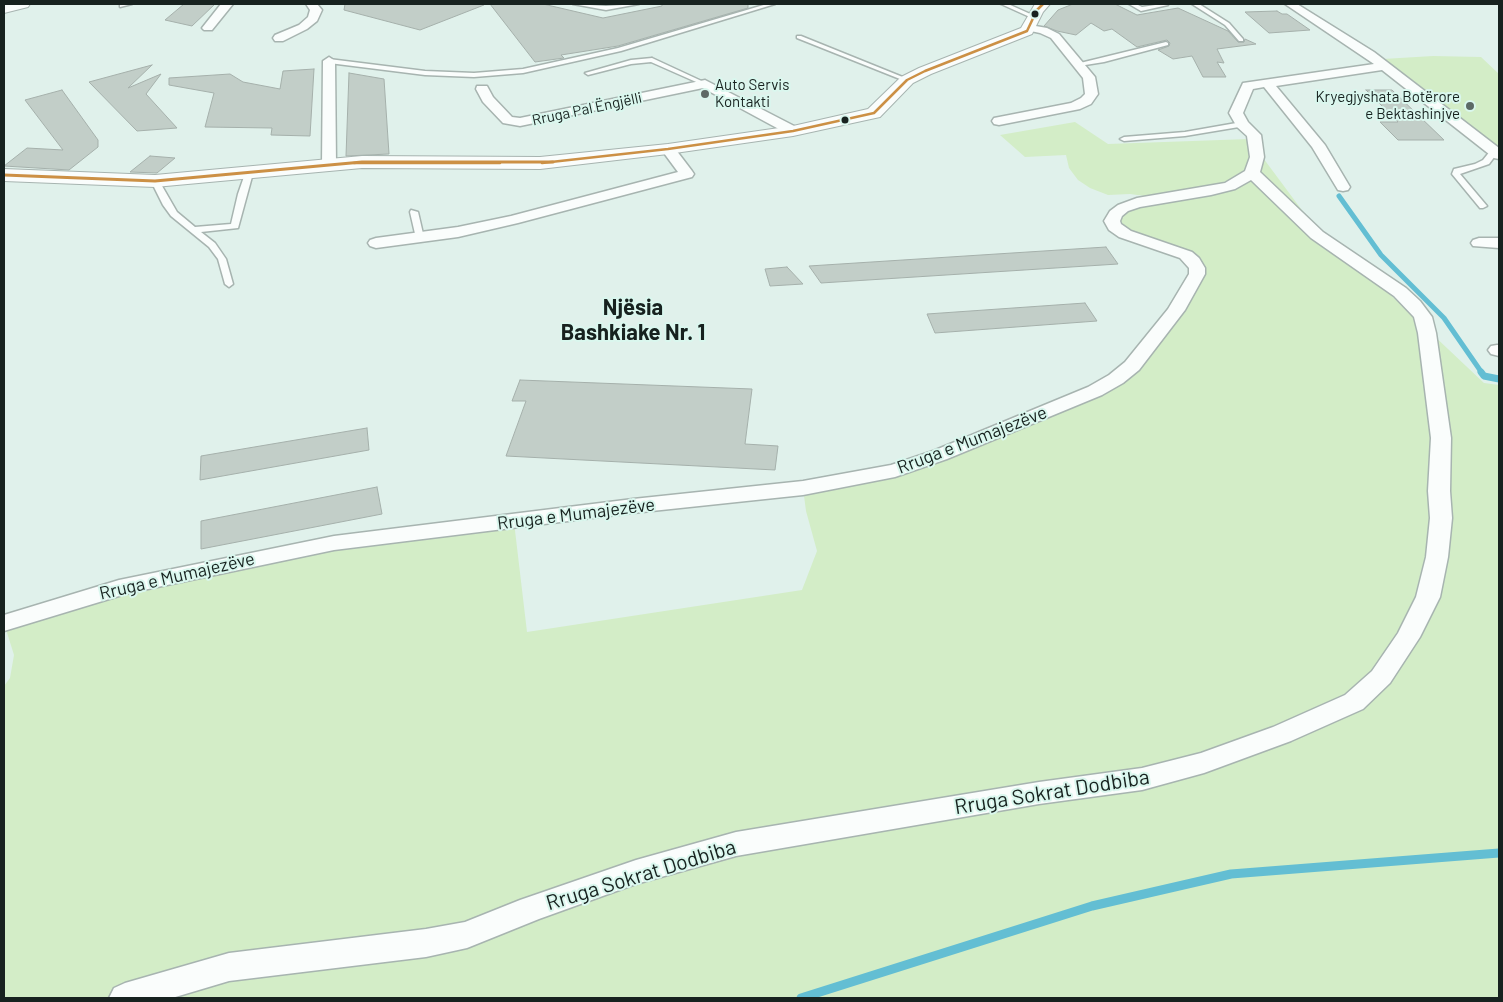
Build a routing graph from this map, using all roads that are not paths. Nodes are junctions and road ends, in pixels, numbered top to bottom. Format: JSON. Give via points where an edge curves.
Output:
{"nodes":[{"id":1,"x":23,"y":4,"type":"edge"},
{"id":2,"x":129,"y":4,"type":"edge"},
{"id":3,"x":227,"y":4,"type":"edge"},
{"id":4,"x":311,"y":4,"type":"edge"},
{"id":5,"x":576,"y":4,"type":"edge"},
{"id":6,"x":636,"y":4,"type":"edge"},
{"id":7,"x":772,"y":4,"type":"edge"},
{"id":8,"x":1004,"y":4,"type":"edge"},
{"id":9,"x":1132,"y":4,"type":"edge"},
{"id":10,"x":1195,"y":4,"type":"edge"},
{"id":11,"x":1290,"y":4,"type":"edge"},
{"id":12,"x":625,"y":5,"type":"edge"},
{"id":13,"x":1165,"y":5,"type":"edge"},
{"id":14,"x":122,"y":6,"type":"dead end"},
{"id":15,"x":4,"y":9,"type":"edge"},
{"id":16,"x":1036,"y":16,"type":"edge"},
{"id":17,"x":208,"y":28,"type":"dead end"},
{"id":18,"x":799,"y":37,"type":"dead end"},
{"id":19,"x":279,"y":38,"type":"dead end"},
{"id":20,"x":1241,"y":40,"type":"dead end"},
{"id":21,"x":1166,"y":44,"type":"dead end"},
{"id":22,"x":329,"y":61,"type":"joint"},
{"id":23,"x":1078,"y":64,"type":"junction"},
{"id":24,"x":1384,"y":66,"type":"junction"},
{"id":25,"x":588,"y":73,"type":"dead end"},
{"id":26,"x":907,"y":80,"type":"junction"},
{"id":27,"x":705,"y":84,"type":"junction"},
{"id":28,"x":1268,"y":84,"type":"junction"},
{"id":29,"x":482,"y":89,"type":"dead end"},
{"id":30,"x":999,"y":121,"type":"dead end"},
{"id":31,"x":1242,"y":124,"type":"junction"},
{"id":32,"x":793,"y":130,"type":"junction"},
{"id":33,"x":1124,"y":139,"type":"dead end"},
{"id":34,"x":668,"y":149,"type":"junction"},
{"id":35,"x":1496,"y":153,"type":"edge"},
{"id":36,"x":329,"y":165,"type":"junction"},
{"id":37,"x":249,"y":173,"type":"junction"},
{"id":38,"x":1252,"y":173,"type":"junction"},
{"id":39,"x":4,"y":175,"type":"edge"},
{"id":40,"x":154,"y":181,"type":"junction"},
{"id":41,"x":1343,"y":187,"type":"dead end"},
{"id":42,"x":1483,"y":206,"type":"dead end"},
{"id":43,"x":414,"y":212,"type":"dead end"},
{"id":44,"x":193,"y":230,"type":"junction"},
{"id":45,"x":420,"y":238,"type":"junction"},
{"id":46,"x":376,"y":243,"type":"dead end"},
{"id":47,"x":1479,"y":243,"type":"dead end"},
{"id":48,"x":1499,"y":243,"type":"edge"},
{"id":49,"x":229,"y":284,"type":"dead end"},
{"id":50,"x":4,"y":623,"type":"edge"},
{"id":51,"x":125,"y":998,"type":"edge"}],
"edges":[{"from":1,"to":15,"type":"main road"},
{"from":2,"to":14,"type":"lane"},
{"from":3,"to":17,"type":"street"},
{"from":4,"to":19,"type":"street","via":[[316,10],[313,19]]},
{"from":5,"to":12,"type":"lane","via":[[606,8]]},
{"from":6,"to":12,"type":"lane"},
{"from":7,"to":22,"type":"lane","via":[[619,50],[523,72],[425,73]]},
{"from":8,"to":16,"type":"lane"},
{"from":9,"to":13,"type":"lane","via":[[1141,9]]},
{"from":10,"to":20,"type":"lane","via":[[1227,24]]},
{"from":11,"to":24,"type":"street"},
{"from":16,"to":23,"type":"street","via":[[1043,30],[1055,36]]},
{"from":16,"to":26,"type":"main road"},
{"from":18,"to":26,"type":"lane"},
{"from":21,"to":23,"type":"lane"},
{"from":22,"to":36,"type":"street"},
{"from":23,"to":30,"type":"street","via":[[1092,85],[1092,94],[1086,101],[1060,110]]},
{"from":24,"to":28,"type":"street"},
{"from":24,"to":35,"type":"street"},
{"from":25,"to":27,"type":"lane","name":"Rruga Pal Ëngjëlli","via":[[652,60]]},
{"from":26,"to":32,"type":"main road","via":[[874,113]]},
{"from":27,"to":29,"type":"street","name":"Rruga Pal Ëngjëlli","via":[[520,122],[508,120]]},
{"from":27,"to":32,"type":"street","name":"Rruga Pal Ëngjëlli"},
{"from":28,"to":31,"type":"street","via":[[1248,86],[1236,112]]},
{"from":28,"to":41,"type":"street","via":[[1318,145]]},
{"from":31,"to":33,"type":"lane","via":[[1185,134]]},
{"from":31,"to":38,"type":"street","via":[[1254,135],[1256,142]]},
{"from":32,"to":34,"type":"main road"},
{"from":34,"to":36,"type":"main road","via":[[540,163],[379,162]]},
{"from":34,"to":45,"type":"street","via":[[687,174],[513,220]]},
{"from":35,"to":42,"type":"lane","via":[[1486,162],[1456,174]]},
{"from":36,"to":37,"type":"main road"},
{"from":37,"to":40,"type":"main road"},
{"from":37,"to":44,"type":"lane","via":[[235,226]]},
{"from":38,"to":50,"type":"street","name":"Rruga e Mumajezëve","via":[[1230,186],[1137,203],[1115,214],[1112,220],[1115,227],[1125,234],[1186,255],[1197,268],[1197,274],[1176,310],[1132,366],[1095,391],[940,455],[895,471],[803,488],[334,543],[127,586]]},
{"from":38,"to":51,"type":"street","name":"Rruga Sokrat Dodbiba","via":[[1317,235],[1400,292],[1423,317],[1427,332],[1441,438],[1441,518],[1437,557],[1428,597],[1408,637],[1382,677],[1354,702],[1212,760],[1142,779],[736,844],[636,872],[467,935],[229,967]]},
{"from":39,"to":40,"type":"main road"},
{"from":40,"to":44,"type":"lane","via":[[167,205]]},
{"from":43,"to":45,"type":"lane"},
{"from":44,"to":49,"type":"lane","via":[[212,245],[222,259]]},
{"from":45,"to":46,"type":"street"},
{"from":47,"to":48,"type":"street"}]}
